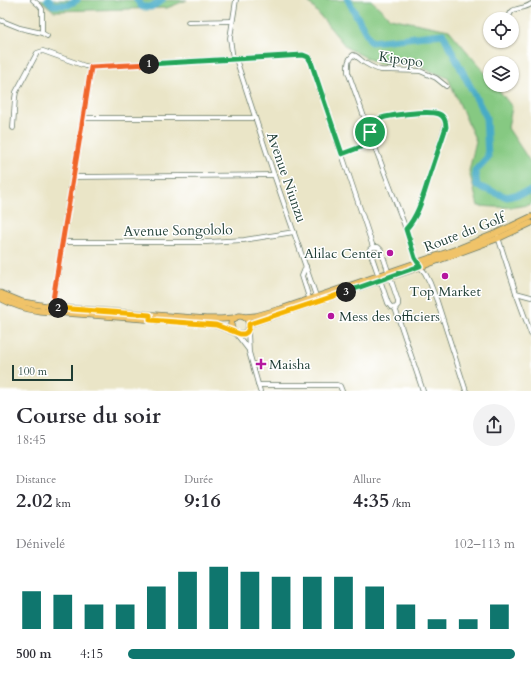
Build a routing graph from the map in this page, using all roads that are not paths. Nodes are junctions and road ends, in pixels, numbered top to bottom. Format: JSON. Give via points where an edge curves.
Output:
{"nodes":[{"id":1,"x":33,"y":0,"type":"edge"},
{"id":2,"x":236,"y":0,"type":"edge"},
{"id":3,"x":531,"y":4,"type":"edge"},
{"id":4,"x":511,"y":12,"type":"edge"},
{"id":5,"x":0,"y":20,"type":"edge"},
{"id":6,"x":232,"y":21,"type":"junction"},
{"id":7,"x":188,"y":22,"type":"dead end"},
{"id":8,"x":42,"y":34,"type":"junction"},
{"id":9,"x":47,"y":36,"type":"dead end"},
{"id":10,"x":235,"y":59,"type":"junction"},
{"id":11,"x":91,"y":67,"type":"junction"},
{"id":12,"x":446,"y":86,"type":"dead end"},
{"id":13,"x":83,"y":118,"type":"junction"},
{"id":14,"x":255,"y":118,"type":"junction"},
{"id":15,"x":13,"y":128,"type":"dead end"},
{"id":16,"x":370,"y":132,"type":"junction"},
{"id":17,"x":374,"y":142,"type":"junction"},
{"id":18,"x":342,"y":154,"type":"junction"},
{"id":19,"x":274,"y":175,"type":"junction"},
{"id":20,"x":73,"y":177,"type":"junction"},
{"id":21,"x":531,"y":217,"type":"edge"},
{"id":22,"x":531,"y":224,"type":"edge"},
{"id":23,"x":406,"y":229,"type":"junction"},
{"id":24,"x":294,"y":232,"type":"junction"},
{"id":25,"x":498,"y":236,"type":"junction"},
{"id":26,"x":62,"y":242,"type":"junction"},
{"id":27,"x":374,"y":247,"type":"junction"},
{"id":28,"x":418,"y":264,"type":"junction"},
{"id":29,"x":306,"y":266,"type":"junction"},
{"id":30,"x":390,"y":275,"type":"junction"},
{"id":31,"x":380,"y":278,"type":"junction"},
{"id":32,"x":0,"y":293,"type":"edge"},
{"id":33,"x":516,"y":293,"type":"junction"},
{"id":34,"x":531,"y":297,"type":"edge"},
{"id":35,"x":0,"y":298,"type":"edge"},
{"id":36,"x":317,"y":299,"type":"junction"},
{"id":37,"x":310,"y":301,"type":"junction"},
{"id":38,"x":395,"y":308,"type":"junction"},
{"id":39,"x":52,"y":309,"type":"junction"},
{"id":40,"x":150,"y":317,"type":"junction"},
{"id":41,"x":245,"y":317,"type":"junction"},
{"id":42,"x":235,"y":318,"type":"junction"},
{"id":43,"x":249,"y":324,"type":"junction"},
{"id":44,"x":248,"y":330,"type":"junction"},
{"id":45,"x":234,"y":332,"type":"junction"},
{"id":46,"x":531,"y":334,"type":"edge"},
{"id":47,"x":250,"y":352,"type":"junction"},
{"id":48,"x":258,"y":385,"type":"junction"},
{"id":49,"x":260,"y":391,"type":"edge"},
{"id":50,"x":342,"y":391,"type":"edge"},
{"id":51,"x":423,"y":391,"type":"edge"},
{"id":52,"x":466,"y":391,"type":"edge"}],
"edges":[{"from":1,"to":8,"type":"street","via":[[42,9]]},
{"from":2,"to":6,"type":"street","name":"Avenue Niunzu"},
{"from":3,"to":4,"type":"street"},
{"from":5,"to":8,"type":"street"},
{"from":6,"to":7,"type":"street"},
{"from":6,"to":10,"type":"street","name":"Avenue Niunzu","via":[[230,38]]},
{"from":8,"to":9,"type":"street"},
{"from":10,"to":11,"type":"street"},
{"from":10,"to":14,"type":"street","name":"Avenue Niunzu"},
{"from":10,"to":18,"type":"street","via":[[301,54],[306,56],[311,62]]},
{"from":11,"to":13,"type":"street"},
{"from":11,"to":15,"type":"street","via":[[42,51],[38,52],[16,92]]},
{"from":12,"to":16,"type":"street","name":"Kipopo","via":[[420,71],[375,69],[353,55],[348,61],[348,72]]},
{"from":13,"to":14,"type":"street"},
{"from":13,"to":20,"type":"street"},
{"from":14,"to":19,"type":"street","name":"Avenue Niunzu"},
{"from":16,"to":17,"type":"street","name":"Kipopo"},
{"from":16,"to":23,"type":"street","via":[[376,120],[405,114],[439,114],[445,121],[446,127],[422,199],[415,217]]},
{"from":17,"to":18,"type":"street"},
{"from":17,"to":23,"type":"street","name":"Kipopo"},
{"from":18,"to":27,"type":"street"},
{"from":19,"to":20,"type":"street"},
{"from":19,"to":24,"type":"street","name":"Avenue Niunzu"},
{"from":20,"to":26,"type":"street"},
{"from":21,"to":25,"type":"main road","name":"Route du Golf"},
{"from":22,"to":25,"type":"main road"},
{"from":23,"to":28,"type":"street","name":"Kipopo"},
{"from":24,"to":26,"type":"street","name":"Avenue Songololo","via":[[219,242]]},
{"from":24,"to":29,"type":"street","name":"Avenue Niunzu"},
{"from":25,"to":28,"type":"main road","name":"Route du Golf"},
{"from":25,"to":33,"type":"street"},
{"from":26,"to":39,"type":"street"},
{"from":27,"to":30,"type":"street","via":[[381,249]]},
{"from":27,"to":31,"type":"street","via":[[370,252]]},
{"from":28,"to":30,"type":"main road","name":"Route du Golf"},
{"from":28,"to":52,"type":"street","name":"Kipopo","via":[[425,272],[437,301]]},
{"from":29,"to":36,"type":"street","name":"Avenue Niunzu"},
{"from":29,"to":37,"type":"street","via":[[302,276]]},
{"from":30,"to":31,"type":"main road","name":"Route du Golf"},
{"from":30,"to":38,"type":"street","via":[[398,300]]},
{"from":31,"to":36,"type":"main road","name":"Route du Golf"},
{"from":31,"to":38,"type":"street","via":[[389,305]]},
{"from":32,"to":39,"type":"main road","via":[[22,302]]},
{"from":33,"to":34,"type":"street"},
{"from":33,"to":46,"type":"street"},
{"from":35,"to":39,"type":"main road","via":[[22,308],[40,311]]},
{"from":36,"to":37,"type":"main road","name":"Route du Golf"},
{"from":37,"to":41,"type":"main road","name":"Route du Golf"},
{"from":37,"to":43,"type":"main road"},
{"from":38,"to":51,"type":"street"},
{"from":39,"to":40,"type":"main road"},
{"from":40,"to":42,"type":"main road"},
{"from":40,"to":45,"type":"main road","via":[[213,325]]},
{"from":41,"to":42,"type":"main road"},
{"from":41,"to":43,"type":"main road"},
{"from":42,"to":45,"type":"main road","via":[[231,325]]},
{"from":43,"to":44,"type":"main road"},
{"from":44,"to":45,"type":"main road","via":[[241,334]]},
{"from":44,"to":47,"type":"street"},
{"from":45,"to":47,"type":"street"},
{"from":47,"to":48,"type":"street"},
{"from":48,"to":49,"type":"street"},
{"from":48,"to":50,"type":"street","via":[[337,385]]}]}
